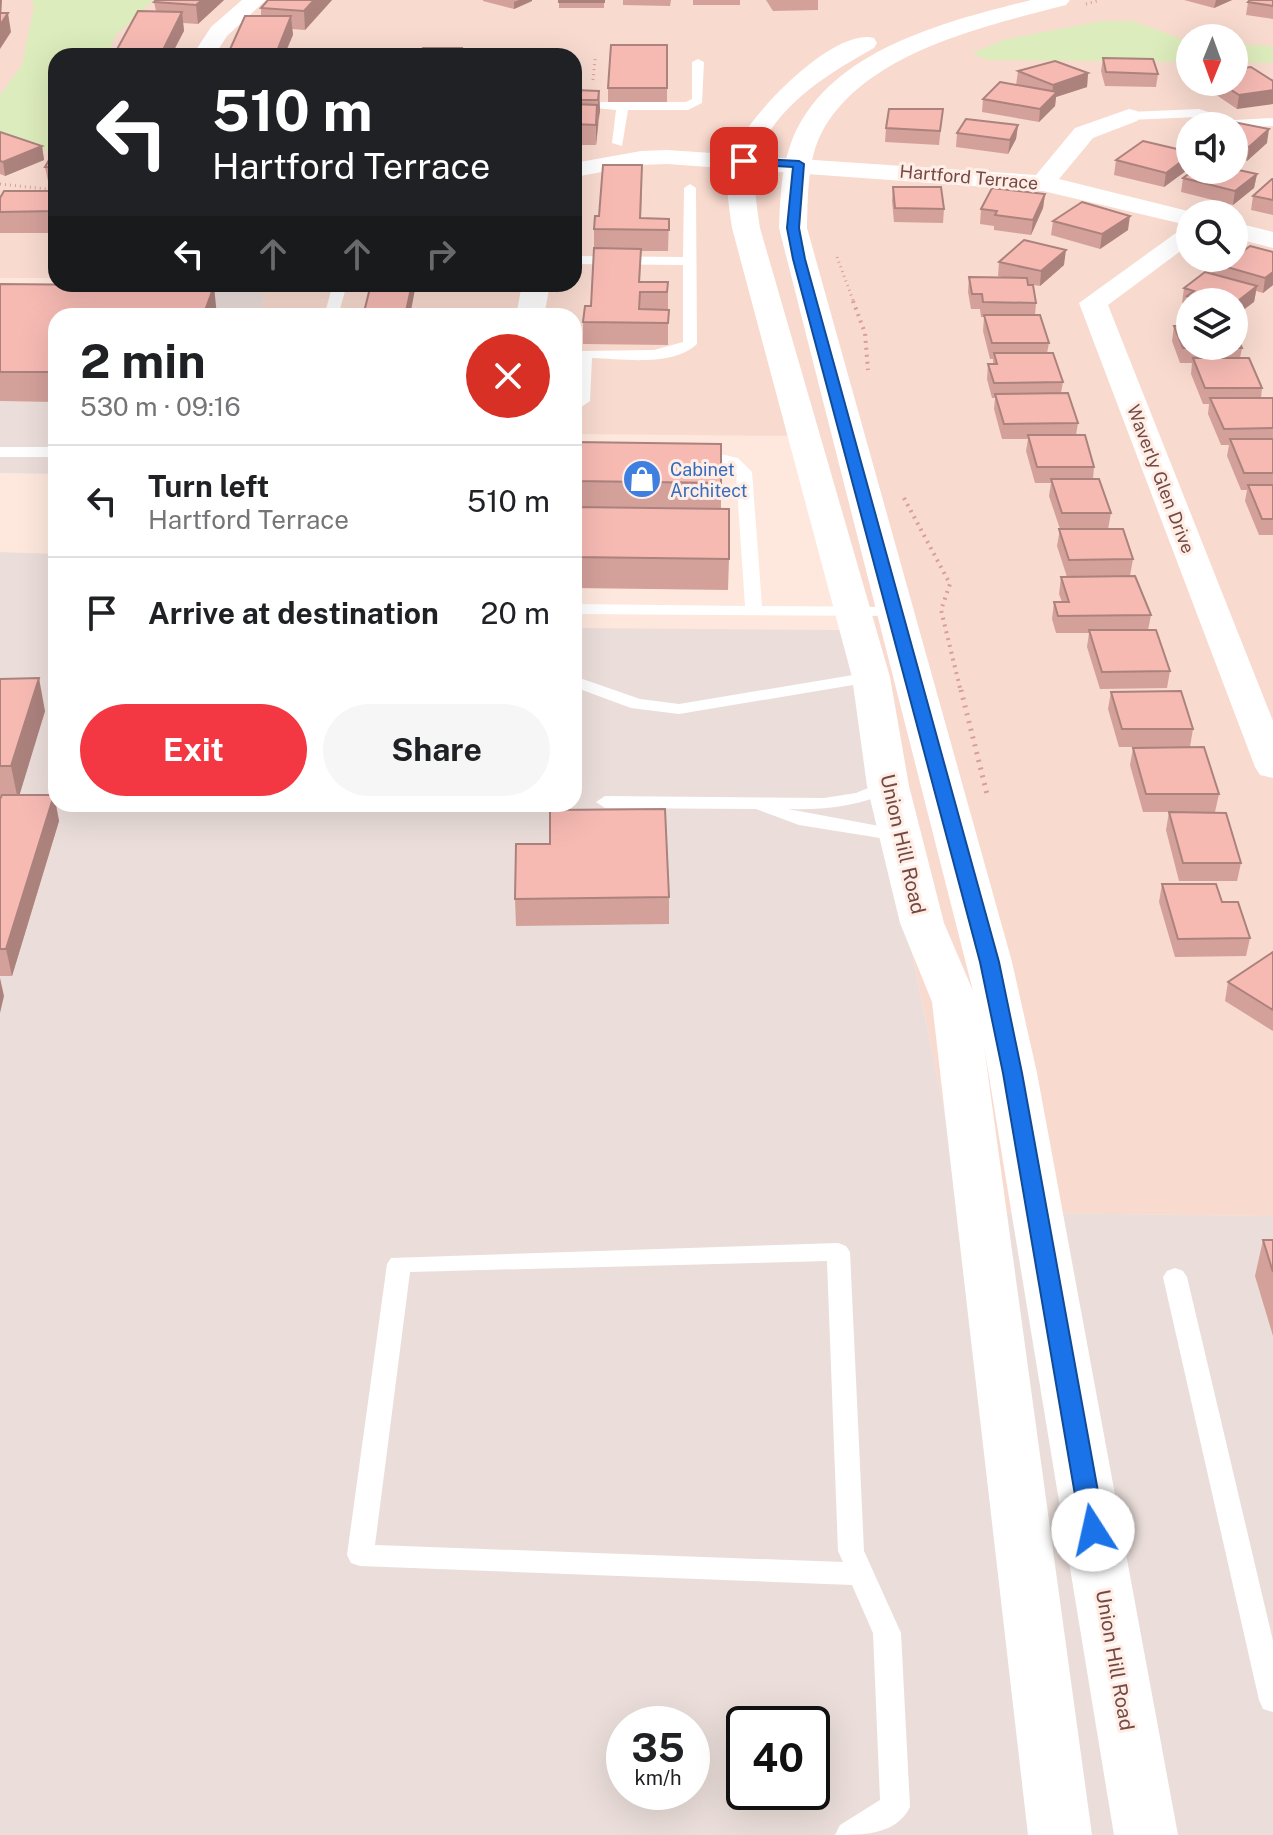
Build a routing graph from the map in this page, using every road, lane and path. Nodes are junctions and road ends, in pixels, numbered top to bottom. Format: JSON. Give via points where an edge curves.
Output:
{"nodes":[{"id":1,"x":255,"y":0,"type":"edge"},
{"id":2,"x":988,"y":0,"type":"edge"},
{"id":3,"x":1100,"y":0,"type":"edge"},
{"id":4,"x":1072,"y":2,"type":"edge"},
{"id":5,"x":208,"y":48,"type":"edge"},
{"id":6,"x":698,"y":62,"type":"dead end"},
{"id":7,"x":582,"y":97,"type":"edge"},
{"id":8,"x":622,"y":107,"type":"junction"},
{"id":9,"x":1129,"y":116,"type":"joint"},
{"id":10,"x":1273,"y":122,"type":"edge"},
{"id":11,"x":618,"y":143,"type":"dead end"},
{"id":12,"x":744,"y":161,"type":"junction"},
{"id":13,"x":799,"y":164,"type":"junction"},
{"id":14,"x":582,"y":169,"type":"edge"},
{"id":15,"x":1043,"y":183,"type":"junction"},
{"id":16,"x":0,"y":184,"type":"edge"},
{"id":17,"x":690,"y":188,"type":"dead end"},
{"id":18,"x":48,"y":189,"type":"edge"},
{"id":19,"x":1176,"y":215,"type":"edge"},
{"id":20,"x":1248,"y":234,"type":"edge"},
{"id":21,"x":1273,"y":240,"type":"edge"},
{"id":22,"x":1176,"y":242,"type":"edge"},
{"id":23,"x":836,"y":255,"type":"dead end"},
{"id":24,"x":582,"y":260,"type":"edge"},
{"id":25,"x":689,"y":261,"type":"junction"},
{"id":26,"x":582,"y":353,"type":"edge"},
{"id":27,"x":868,"y":378,"type":"dead end"},
{"id":28,"x":0,"y":452,"type":"edge"},
{"id":29,"x":48,"y":452,"type":"edge"},
{"id":30,"x":685,"y":454,"type":"edge"},
{"id":31,"x":902,"y":495,"type":"dead end"},
{"id":32,"x":582,"y":609,"type":"edge"},
{"id":33,"x":754,"y":611,"type":"junction"},
{"id":34,"x":853,"y":612,"type":"junction"},
{"id":35,"x":895,"y":612,"type":"junction"},
{"id":36,"x":871,"y":677,"type":"junction"},
{"id":37,"x":582,"y":684,"type":"edge"},
{"id":38,"x":1273,"y":767,"type":"edge"},
{"id":39,"x":888,"y":786,"type":"junction"},
{"id":40,"x":755,"y":801,"type":"junction"},
{"id":41,"x":605,"y":802,"type":"dead end"},
{"id":42,"x":991,"y":809,"type":"dead end"},
{"id":43,"x":899,"y":835,"type":"junction"},
{"id":44,"x":1175,"y":1277,"type":"dead end"},
{"id":45,"x":861,"y":1574,"type":"junction"},
{"id":46,"x":1273,"y":1700,"type":"edge"},
{"id":47,"x":850,"y":1835,"type":"edge"},
{"id":48,"x":1060,"y":1835,"type":"edge"},
{"id":49,"x":1146,"y":1835,"type":"edge"}],
"edges":[{"from":1,"to":5,"type":"street"},
{"from":2,"to":12,"type":"street","via":[[911,22],[811,75],[789,95]]},
{"from":3,"to":4,"type":"path"},
{"from":4,"to":13,"type":"street","name":"Union Hill Road","via":[[938,33],[876,67],[821,112]]},
{"from":6,"to":8,"type":"lane","via":[[698,101],[678,107]]},
{"from":7,"to":8,"type":"lane","via":[[599,106]]},
{"from":8,"to":11,"type":"lane"},
{"from":9,"to":10,"type":"lane","via":[[1199,113],[1233,124]]},
{"from":9,"to":15,"type":"street","via":[[1084,133]]},
{"from":12,"to":13,"type":"street","name":"Hartford Terrace"},
{"from":12,"to":14,"type":"street","name":"Hartford Terrace","via":[[641,158]]},
{"from":12,"to":34,"type":"street","name":"Union Hill Road","via":[[746,228]]},
{"from":13,"to":15,"type":"street","name":"Hartford Terrace"},
{"from":13,"to":35,"type":"street","name":"Union Hill Road","via":[[793,228],[799,259]]},
{"from":15,"to":19,"type":"street","name":"Hartford Terrace"},
{"from":16,"to":18,"type":"path"},
{"from":17,"to":25,"type":"lane"},
{"from":20,"to":21,"type":"street"},
{"from":22,"to":38,"type":"street","name":"Waverly Glen Drive","via":[[1093,303]]},
{"from":23,"to":27,"type":"path","via":[[865,333]]},
{"from":24,"to":25,"type":"lane"},
{"from":25,"to":26,"type":"lane","via":[[690,344],[665,353]]},
{"from":28,"to":29,"type":"lane"},
{"from":30,"to":33,"type":"lane","via":[[733,461],[744,472],[740,529]]},
{"from":31,"to":42,"type":"path","via":[[950,584],[941,610]]},
{"from":32,"to":33,"type":"lane"},
{"from":33,"to":34,"type":"lane"},
{"from":34,"to":35,"type":"lane"},
{"from":34,"to":36,"type":"street","name":"Union Hill Road"},
{"from":35,"to":49,"type":"street","name":"Union Hill Road","via":[[990,962]]},
{"from":36,"to":37,"type":"lane","via":[[679,709],[637,704]]},
{"from":36,"to":39,"type":"street","name":"Union Hill Road"},
{"from":39,"to":40,"type":"lane","via":[[861,798],[824,804]]},
{"from":39,"to":43,"type":"street","name":"Union Hill Road"},
{"from":40,"to":41,"type":"lane"},
{"from":40,"to":43,"type":"lane","via":[[799,819]]},
{"from":43,"to":48,"type":"street","name":"Union Hill Road","via":[[922,923],[955,1002],[961,1032]]},
{"from":44,"to":46,"type":"lane"},
{"from":45,"to":45,"type":"lane","via":[[851,1551],[838,1252],[399,1264],[360,1555]]},
{"from":45,"to":47,"type":"lane","via":[[887,1633],[895,1807]]}]}
